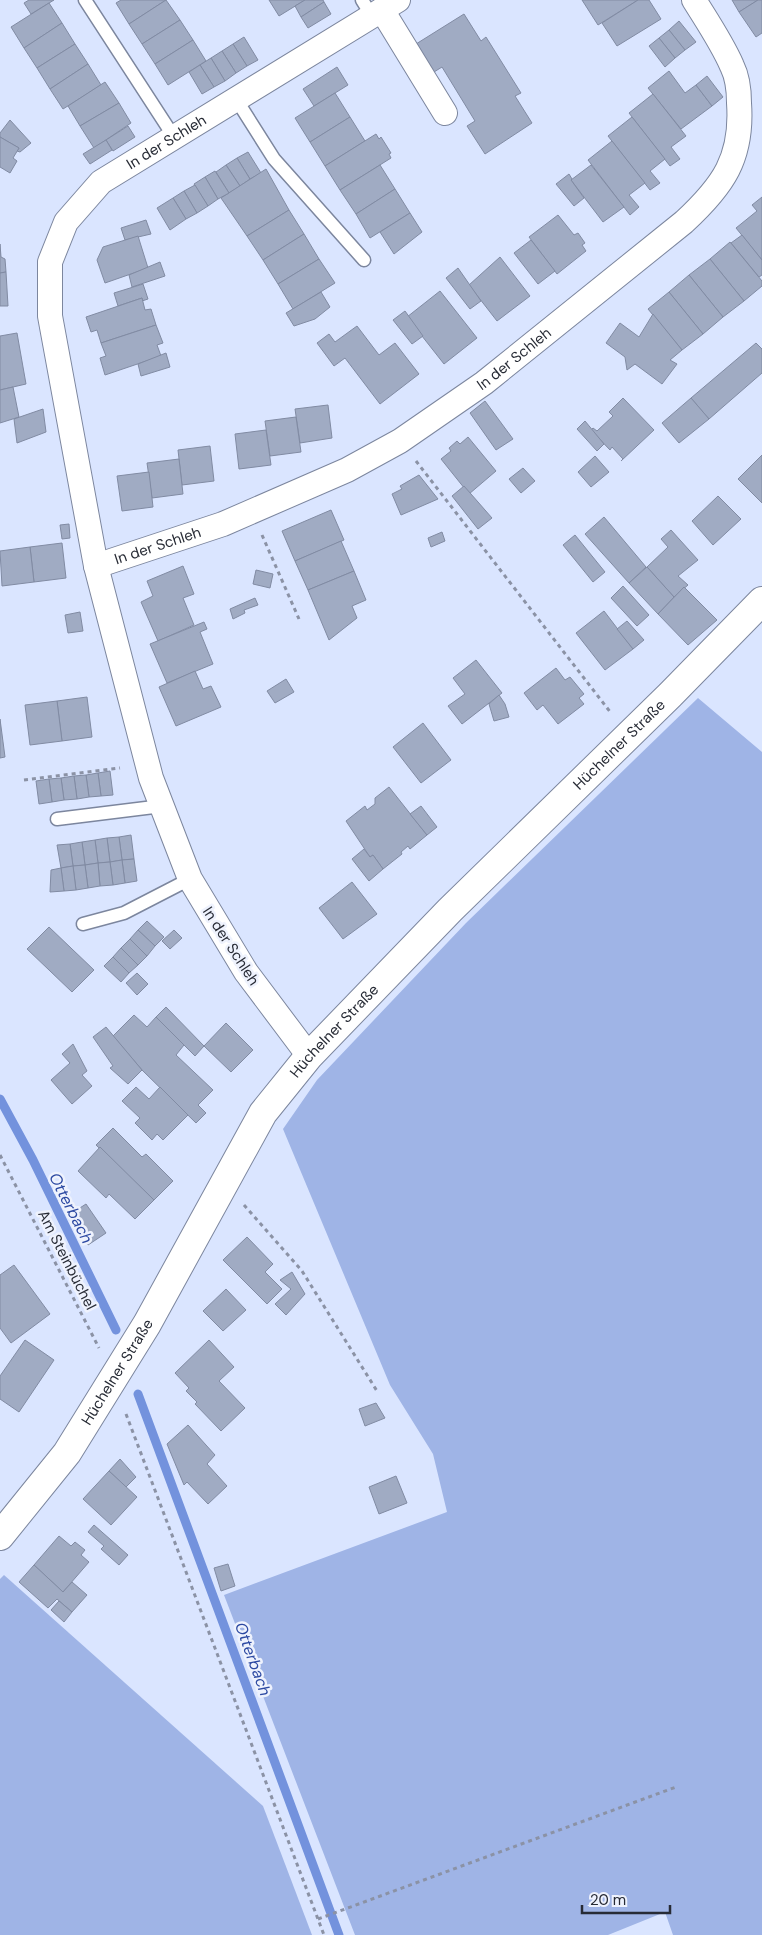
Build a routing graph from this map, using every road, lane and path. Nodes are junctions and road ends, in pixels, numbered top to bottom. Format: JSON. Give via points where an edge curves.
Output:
{"nodes":[{"id":1,"x":86,"y":0,"type":"edge"},
{"id":2,"x":694,"y":0,"type":"edge"},
{"id":3,"x":378,"y":7,"type":"edge"},
{"id":4,"x":236,"y":99,"type":"junction"},
{"id":5,"x":445,"y":112,"type":"dead end"},
{"id":6,"x":174,"y":137,"type":"junction"},
{"id":7,"x":364,"y":260,"type":"dead end"},
{"id":8,"x":400,"y":441,"type":"junction"},
{"id":9,"x":252,"y":512,"type":"junction"},
{"id":10,"x":96,"y":566,"type":"junction"},
{"id":11,"x":762,"y":601,"type":"edge"},
{"id":12,"x":298,"y":619,"type":"dead end"},
{"id":13,"x":629,"y":736,"type":"junction"},
{"id":14,"x":147,"y":763,"type":"junction"},
{"id":15,"x":24,"y":780,"type":"dead end"},
{"id":16,"x":162,"y":806,"type":"junction"},
{"id":17,"x":57,"y":819,"type":"dead end"},
{"id":18,"x":190,"y":879,"type":"junction"},
{"id":19,"x":83,"y":924,"type":"dead end"},
{"id":20,"x":309,"y":1056,"type":"junction"},
{"id":21,"x":0,"y":1155,"type":"edge"},
{"id":22,"x":225,"y":1183,"type":"junction"},
{"id":23,"x":112,"y":1377,"type":"junction"},
{"id":24,"x":377,"y":1391,"type":"dead end"},
{"id":25,"x":0,"y":1536,"type":"edge"},
{"id":26,"x":676,"y":1787,"type":"dead end"},
{"id":27,"x":318,"y":1919,"type":"junction"},
{"id":28,"x":324,"y":1935,"type":"edge"}],
"edges":[{"from":1,"to":6,"type":"lane"},
{"from":2,"to":8,"type":"street","name":"In der Schleh","via":[[733,67],[739,97],[741,124],[732,165],[711,197],[484,383]]},
{"from":3,"to":4,"type":"street","name":"In der Schleh"},
{"from":3,"to":5,"type":"street"},
{"from":4,"to":6,"type":"street","name":"In der Schleh"},
{"from":4,"to":7,"type":"lane","via":[[274,159]]},
{"from":6,"to":10,"type":"street","name":"In der Schleh","via":[[101,182],[66,222],[50,262],[50,316]]},
{"from":8,"to":9,"type":"street","name":"In der Schleh","via":[[348,470]]},
{"from":8,"to":13,"type":"path"},
{"from":9,"to":10,"type":"street","name":"In der Schleh"},
{"from":9,"to":12,"type":"path"},
{"from":10,"to":14,"type":"street","name":"In der Schleh"},
{"from":11,"to":13,"type":"street","name":"Hüchelner Straße"},
{"from":13,"to":20,"type":"street","name":"Hüchelner Straße","via":[[450,910]]},
{"from":14,"to":15,"type":"path"},
{"from":14,"to":16,"type":"street","name":"In der Schleh"},
{"from":16,"to":17,"type":"lane"},
{"from":16,"to":18,"type":"street","name":"In der Schleh"},
{"from":18,"to":19,"type":"lane","via":[[124,913]]},
{"from":18,"to":20,"type":"street","name":"In der Schleh","via":[[242,965]]},
{"from":20,"to":22,"type":"street","name":"Hüchelner Straße","via":[[263,1113]]},
{"from":21,"to":23,"type":"path","name":"Am Steinbüchel"},
{"from":22,"to":23,"type":"street","name":"Hüchelner Straße","via":[[147,1324]]},
{"from":22,"to":24,"type":"path","via":[[302,1271]]},
{"from":23,"to":25,"type":"street","name":"Hüchelner Straße","via":[[67,1453]]},
{"from":23,"to":27,"type":"path","name":"Am Steinbüchel"},
{"from":26,"to":27,"type":"path"},
{"from":27,"to":28,"type":"path","name":"Am Steinbüchel"}]}
